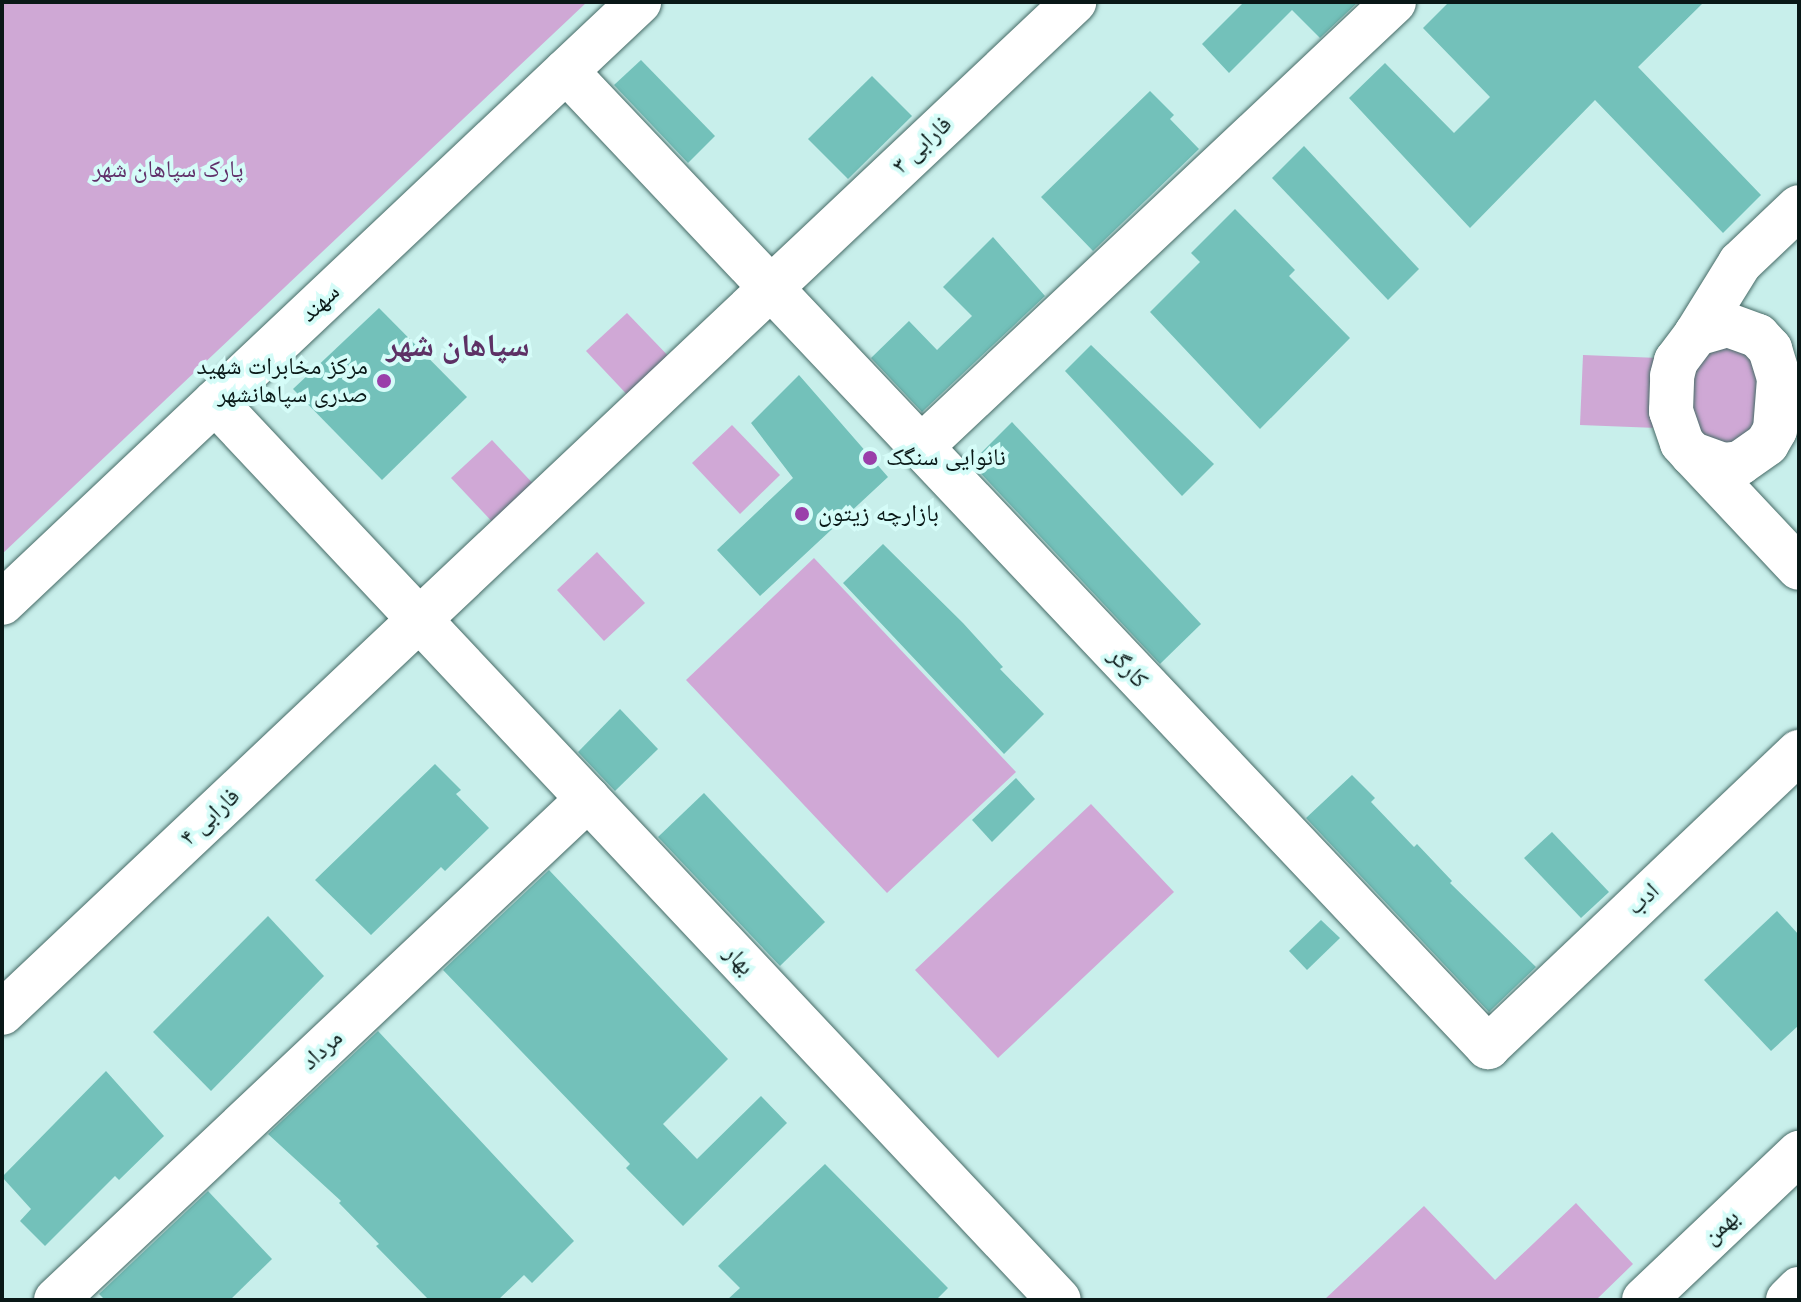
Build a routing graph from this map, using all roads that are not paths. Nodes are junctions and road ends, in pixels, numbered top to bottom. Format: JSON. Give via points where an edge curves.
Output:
{"nodes":[{"id":1,"x":639,"y":2,"type":"edge"},
{"id":2,"x":1074,"y":2,"type":"edge"},
{"id":3,"x":1394,"y":2,"type":"edge"},
{"id":4,"x":566,"y":71,"type":"junction"},
{"id":5,"x":1799,"y":207,"type":"edge"},
{"id":6,"x":1740,"y":263,"type":"junction"},
{"id":7,"x":770,"y":288,"type":"junction"},
{"id":8,"x":1696,"y":334,"type":"junction"},
{"id":9,"x":1777,"y":364,"type":"junction"},
{"id":10,"x":215,"y":402,"type":"junction"},
{"id":11,"x":1775,"y":430,"type":"junction"},
{"id":12,"x":922,"y":446,"type":"junction"},
{"id":13,"x":1692,"y":454,"type":"junction"},
{"id":14,"x":1763,"y":530,"type":"junction"},
{"id":15,"x":1799,"y":568,"type":"edge"},
{"id":16,"x":2,"y":603,"type":"edge"},
{"id":17,"x":419,"y":620,"type":"junction"},
{"id":18,"x":1799,"y":752,"type":"edge"},
{"id":19,"x":588,"y":799,"type":"junction"},
{"id":20,"x":2,"y":1013,"type":"edge"},
{"id":21,"x":1488,"y":1047,"type":"joint"},
{"id":22,"x":1799,"y":1153,"type":"edge"},
{"id":23,"x":1799,"y":1289,"type":"edge"},
{"id":24,"x":56,"y":1300,"type":"edge"},
{"id":25,"x":1059,"y":1300,"type":"edge"},
{"id":26,"x":1644,"y":1300,"type":"edge"},
{"id":27,"x":1788,"y":1300,"type":"edge"}],
"edges":[{"from":1,"to":4,"type":"street","name":"سهند"},
{"from":2,"to":7,"type":"street","name":"فارابی ۳"},
{"from":3,"to":12,"type":"street"},
{"from":4,"to":7,"type":"street","name":"کارگر"},
{"from":4,"to":10,"type":"street","name":"سهند"},
{"from":5,"to":6,"type":"street"},
{"from":6,"to":8,"type":"street"},
{"from":6,"to":9,"type":"street"},
{"from":7,"to":12,"type":"street","name":"کارگر"},
{"from":7,"to":17,"type":"street","name":"فارابی ۳"},
{"from":8,"to":9,"type":"street","via":[[1728,325],[1744,328],[1758,336]]},
{"from":8,"to":13,"type":"street","via":[[1676,361],[1672,388],[1674,426]]},
{"from":9,"to":11,"type":"street"},
{"from":10,"to":16,"type":"street","name":"سهند"},
{"from":10,"to":17,"type":"street","name":"بهار"},
{"from":11,"to":13,"type":"street","via":[[1755,456],[1740,463],[1707,462]]},
{"from":11,"to":14,"type":"street"},
{"from":12,"to":21,"type":"street","name":"کارگر"},
{"from":13,"to":14,"type":"street"},
{"from":14,"to":15,"type":"street"},
{"from":17,"to":19,"type":"street","name":"بهار"},
{"from":17,"to":20,"type":"street","name":"فارابی ۴"},
{"from":18,"to":21,"type":"street","name":"ادب"},
{"from":19,"to":24,"type":"street","name":"مرداد"},
{"from":19,"to":25,"type":"street","name":"بهار"},
{"from":22,"to":26,"type":"street","name":"بهمن"},
{"from":23,"to":27,"type":"street"}]}
